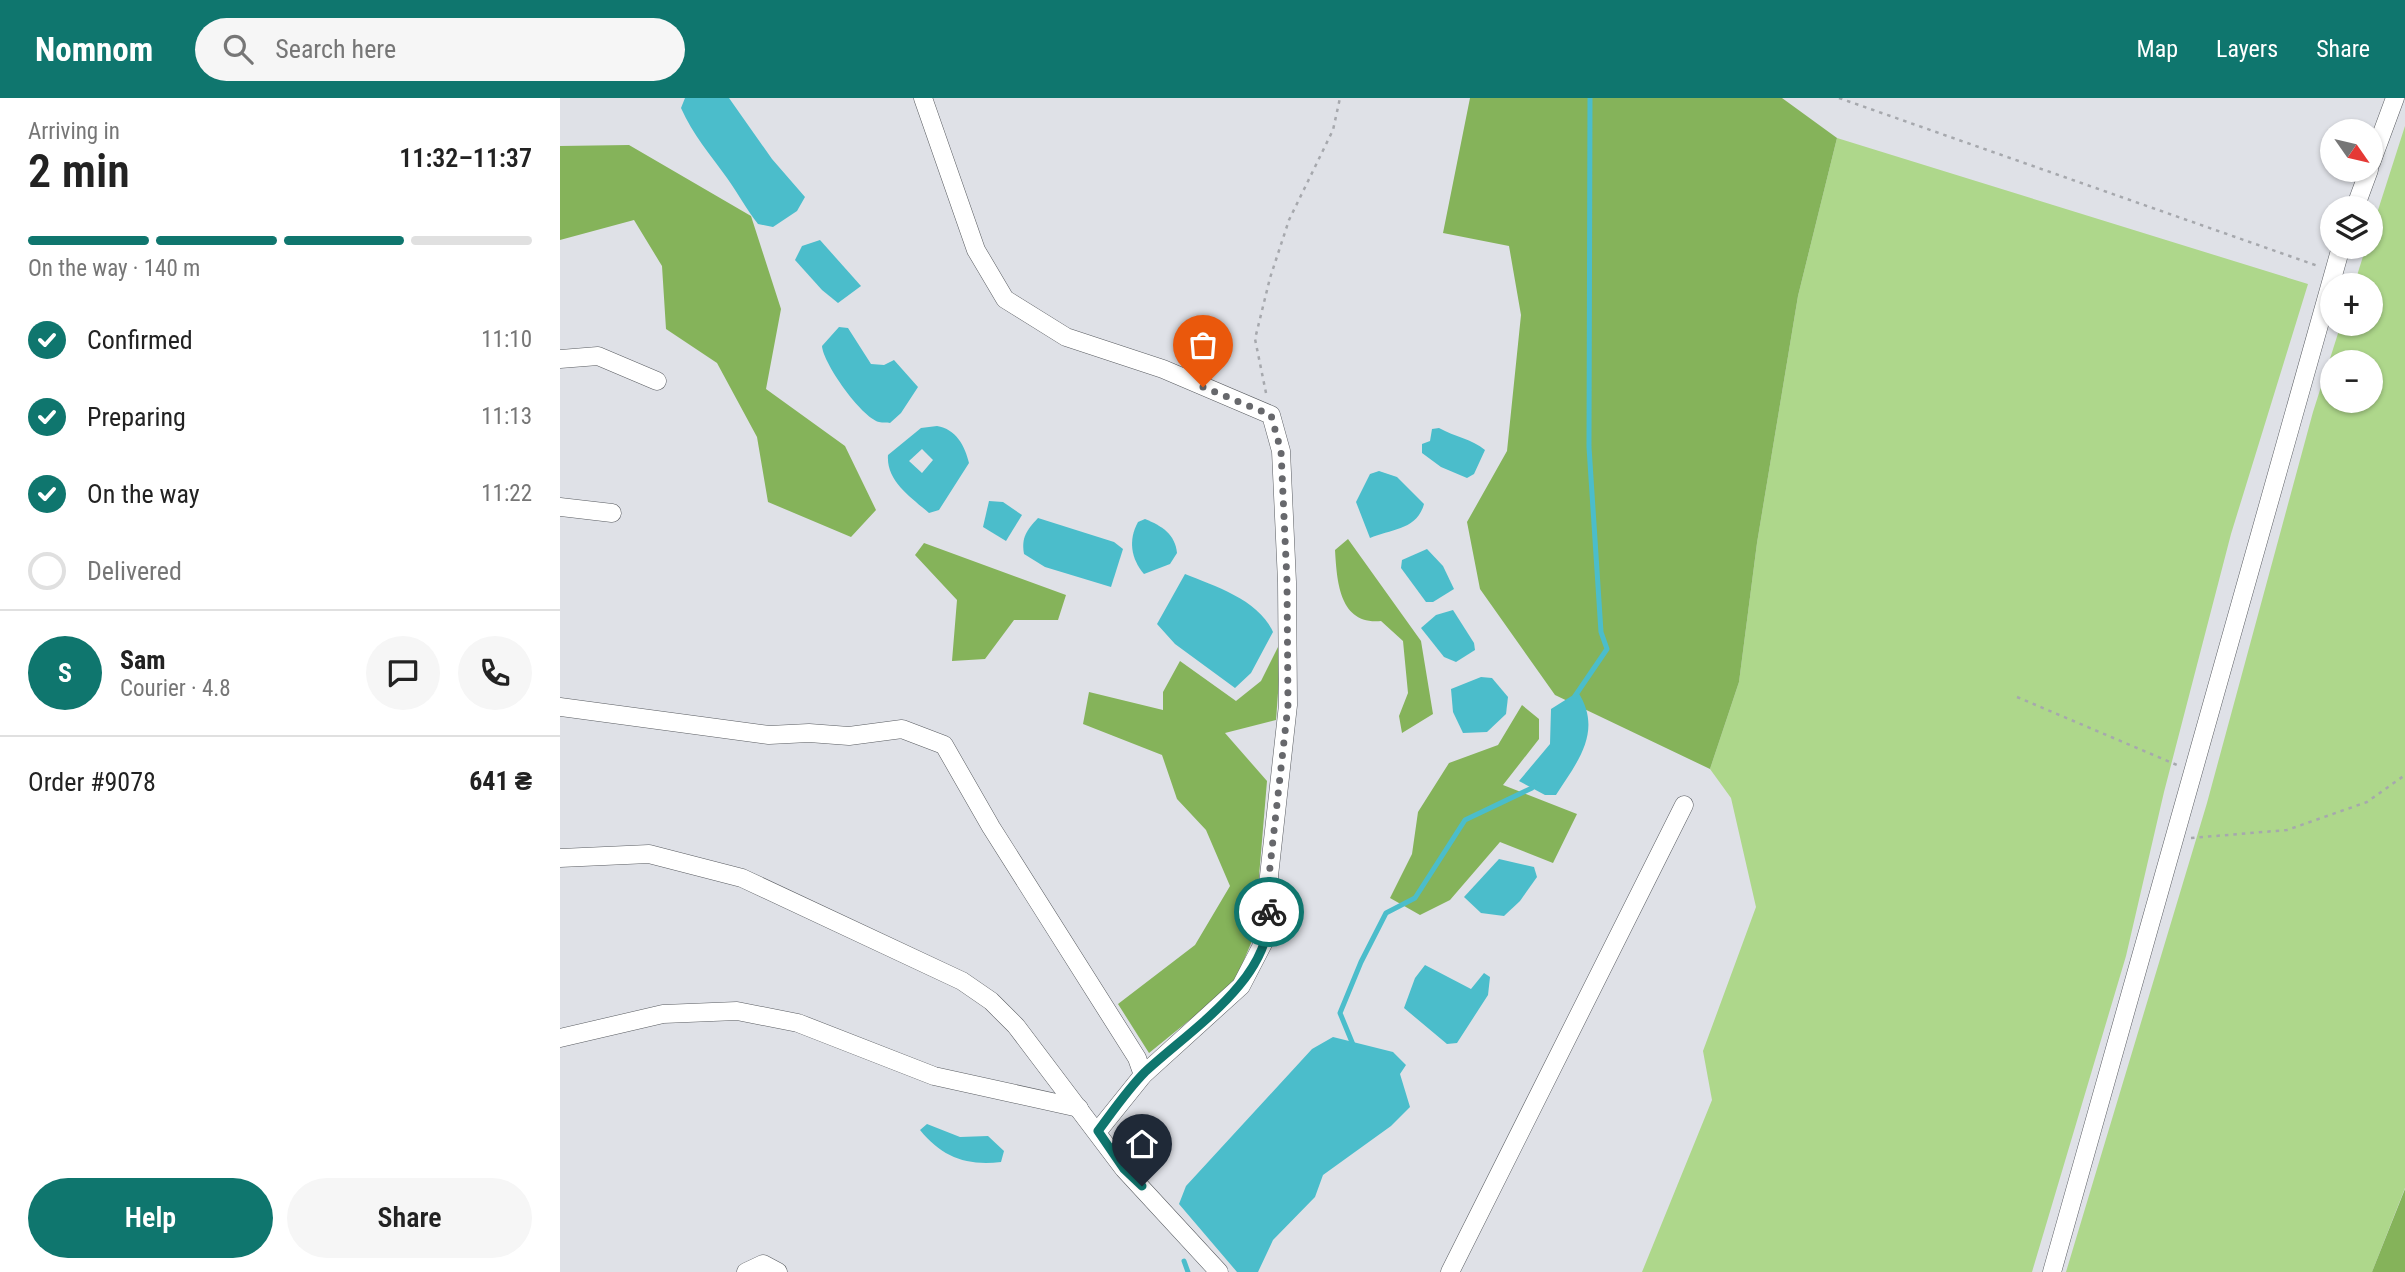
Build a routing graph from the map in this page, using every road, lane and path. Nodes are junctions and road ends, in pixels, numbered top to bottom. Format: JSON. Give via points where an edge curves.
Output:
{"nodes":[{"id":1,"x":923,"y":98,"type":"edge"},
{"id":2,"x":1340,"y":98,"type":"edge"},
{"id":3,"x":1839,"y":98,"type":"edge"},
{"id":4,"x":2395,"y":98,"type":"edge"},
{"id":5,"x":2384,"y":128,"type":"edge"},
{"id":6,"x":2336,"y":259,"type":"edge"},
{"id":7,"x":2332,"y":271,"type":"junction"},
{"id":8,"x":560,"y":359,"type":"edge"},
{"id":9,"x":657,"y":381,"type":"dead end"},
{"id":10,"x":1271,"y":415,"type":"junction"},
{"id":11,"x":560,"y":507,"type":"edge"},
{"id":12,"x":612,"y":513,"type":"dead end"},
{"id":13,"x":2017,"y":697,"type":"dead end"},
{"id":14,"x":560,"y":707,"type":"edge"},
{"id":15,"x":2193,"y":772,"type":"junction"},
{"id":16,"x":2405,"y":775,"type":"edge"},
{"id":17,"x":1684,"y":805,"type":"dead end"},
{"id":18,"x":2174,"y":839,"type":"junction"},
{"id":19,"x":560,"y":858,"type":"edge"},
{"id":20,"x":560,"y":1038,"type":"edge"},
{"id":21,"x":1143,"y":1074,"type":"junction"},
{"id":22,"x":1079,"y":1108,"type":"junction"},
{"id":23,"x":1098,"y":1131,"type":"junction"},
{"id":24,"x":746,"y":1272,"type":"edge"},
{"id":25,"x":778,"y":1272,"type":"edge"},
{"id":26,"x":1219,"y":1272,"type":"edge"},
{"id":27,"x":1450,"y":1272,"type":"edge"},
{"id":28,"x":2052,"y":1272,"type":"edge"}],
"edges":[{"from":1,"to":10,"type":"street","via":[[976,250],[1005,299],[1066,337],[1163,369]]},
{"from":2,"to":10,"type":"path","via":[[1334,130],[1289,220],[1255,339]]},
{"from":3,"to":7,"type":"path"},
{"from":4,"to":5,"type":"street"},
{"from":6,"to":7,"type":"street"},
{"from":7,"to":15,"type":"street"},
{"from":8,"to":9,"type":"street","via":[[598,356]]},
{"from":10,"to":21,"type":"street","via":[[1281,451],[1288,705],[1269,876],[1270,930],[1241,986]]},
{"from":11,"to":12,"type":"street"},
{"from":13,"to":15,"type":"path"},
{"from":14,"to":21,"type":"street","via":[[769,736],[849,736],[902,729],[944,745]]},
{"from":15,"to":18,"type":"street"},
{"from":16,"to":18,"type":"path","via":[[2367,802],[2287,830]]},
{"from":17,"to":27,"type":"street"},
{"from":18,"to":28,"type":"street"},
{"from":19,"to":22,"type":"street","via":[[649,854],[742,878],[962,981],[1016,1026]]},
{"from":20,"to":22,"type":"street","via":[[663,1014],[737,1011],[798,1023],[934,1076]]},
{"from":21,"to":23,"type":"street"},
{"from":22,"to":23,"type":"street"},
{"from":23,"to":26,"type":"street","via":[[1124,1169]]},
{"from":24,"to":25,"type":"street","via":[[763,1264]]}]}
